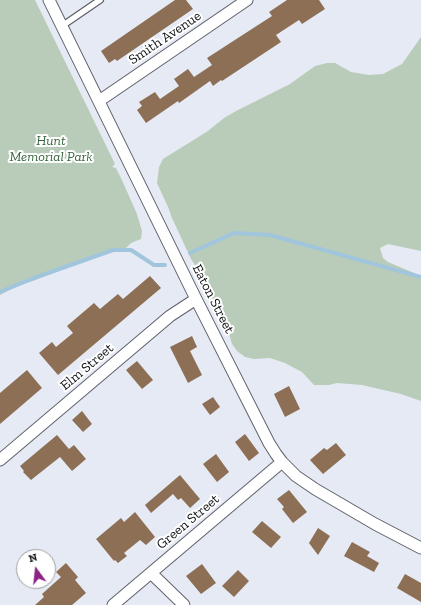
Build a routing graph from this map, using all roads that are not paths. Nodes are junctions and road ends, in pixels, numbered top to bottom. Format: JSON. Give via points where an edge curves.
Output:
{"nodes":[{"id":1,"x":49,"y":0,"type":"edge"},
{"id":2,"x":100,"y":0,"type":"edge"},
{"id":3,"x":248,"y":0,"type":"edge"},
{"id":4,"x":62,"y":26,"type":"junction"},
{"id":5,"x":99,"y":101,"type":"junction"},
{"id":6,"x":196,"y":299,"type":"junction"},
{"id":7,"x":0,"y":460,"type":"edge"},
{"id":8,"x":282,"y":462,"type":"junction"},
{"id":9,"x":421,"y":548,"type":"edge"},
{"id":10,"x":151,"y":573,"type":"junction"},
{"id":11,"x":113,"y":605,"type":"edge"},
{"id":12,"x":184,"y":605,"type":"edge"}],
"edges":[{"from":1,"to":4,"type":"street","name":"Eaton Street"},
{"from":2,"to":4,"type":"lane"},
{"from":3,"to":5,"type":"street","name":"Smith Avenue"},
{"from":4,"to":5,"type":"street","name":"Eaton Street"},
{"from":5,"to":6,"type":"street","name":"Eaton Street"},
{"from":6,"to":7,"type":"street","name":"Elm Street","via":[[170,316]]},
{"from":6,"to":8,"type":"street","name":"Eaton Street"},
{"from":8,"to":9,"type":"street","name":"Eaton Street","via":[[296,476],[335,501]]},
{"from":8,"to":10,"type":"street","name":"Green Street"},
{"from":10,"to":11,"type":"street","name":"Green Street"},
{"from":10,"to":12,"type":"street"}]}
